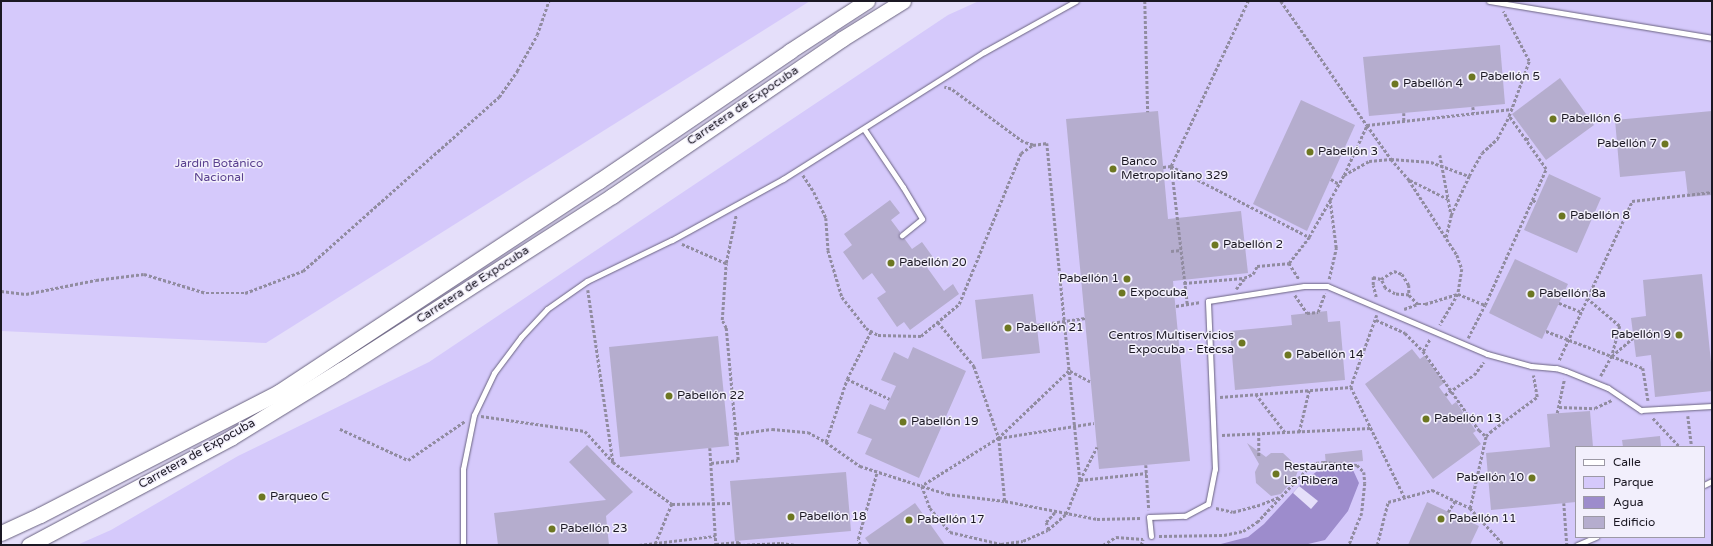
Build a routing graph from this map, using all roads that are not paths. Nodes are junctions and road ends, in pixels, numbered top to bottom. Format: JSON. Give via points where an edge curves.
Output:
{"nodes":[{"id":1,"x":867,"y":1,"type":"edge"},
{"id":2,"x":903,"y":1,"type":"edge"},
{"id":3,"x":1076,"y":1,"type":"edge"},
{"id":4,"x":1489,"y":1,"type":"edge"},
{"id":5,"x":1712,"y":38,"type":"edge"},
{"id":6,"x":864,"y":129,"type":"junction"},
{"id":7,"x":902,"y":235,"type":"dead end"},
{"id":8,"x":1712,"y":406,"type":"edge"},
{"id":9,"x":1,"y":533,"type":"edge"},
{"id":10,"x":1150,"y":536,"type":"road end"},
{"id":11,"x":1594,"y":538,"type":"edge"},
{"id":12,"x":29,"y":545,"type":"edge"},
{"id":13,"x":463,"y":545,"type":"edge"},
{"id":14,"x":1577,"y":545,"type":"edge"}],
"edges":[{"from":1,"to":9,"type":"main road","name":"Carretera de Expocuba","via":[[279,392]]},
{"from":2,"to":12,"type":"main road","name":"Carretera de Expocuba","via":[[835,44],[605,200],[341,370],[232,437]]},
{"from":3,"to":6,"type":"lane","via":[[984,52]]},
{"from":4,"to":5,"type":"lane"},
{"from":6,"to":7,"type":"lane","via":[[922,219]]},
{"from":6,"to":13,"type":"lane","via":[[799,169],[672,240],[587,281],[547,308],[494,373],[474,415],[463,469]]},
{"from":8,"to":10,"type":"lane","via":[[1641,410],[1597,383],[1556,368],[1532,366],[1487,354],[1327,286],[1304,286],[1208,301],[1215,469],[1208,504],[1185,516],[1149,518]]},
{"from":11,"to":14,"type":"lane"}]}
